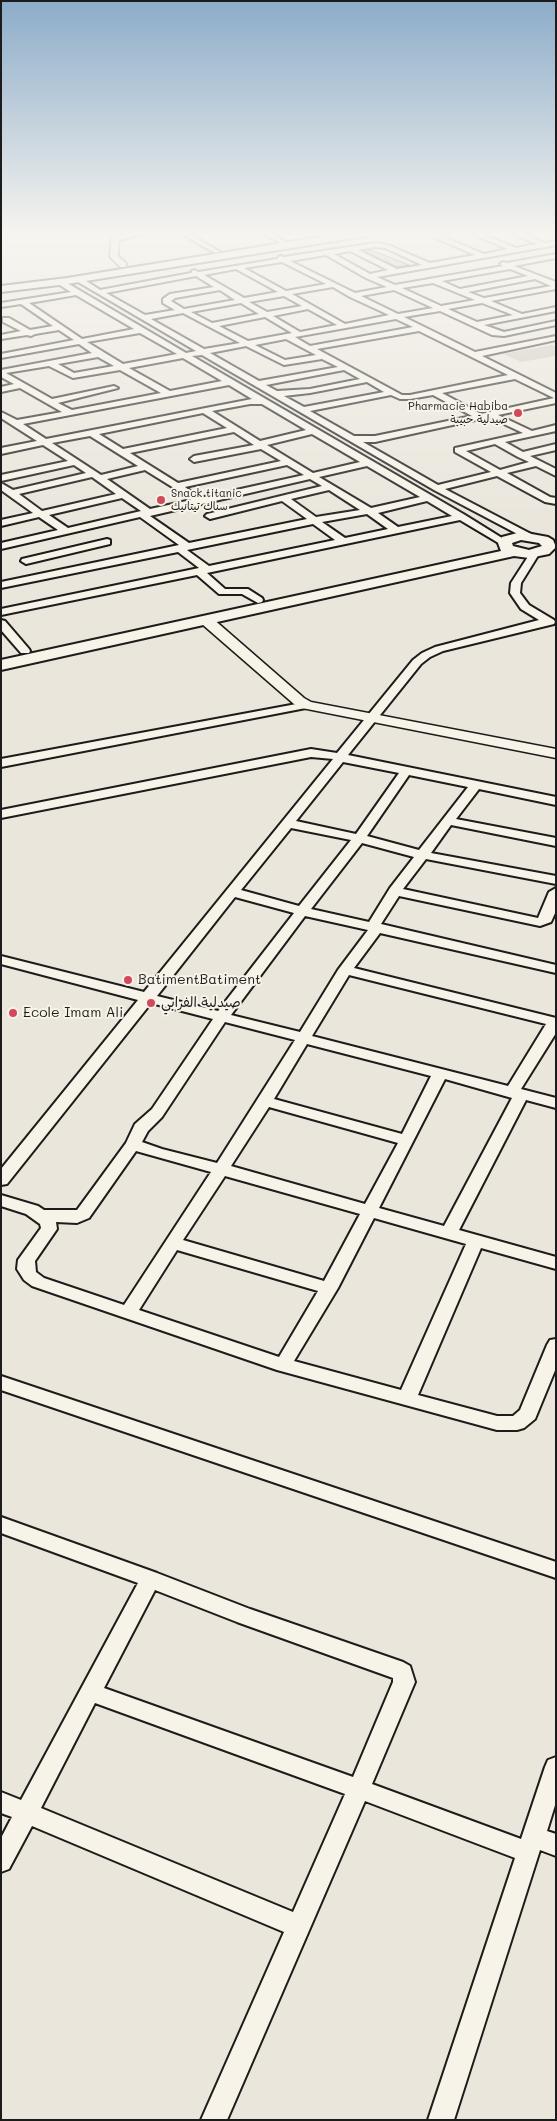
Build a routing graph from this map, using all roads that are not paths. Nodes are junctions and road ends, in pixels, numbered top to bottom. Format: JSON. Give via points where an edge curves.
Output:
{"nodes":[{"id":1,"x":28,"y":332,"type":"joint"},
{"id":2,"x":68,"y":332,"type":"edge"},
{"id":3,"x":131,"y":332,"type":"edge"},
{"id":4,"x":145,"y":332,"type":"edge"},
{"id":5,"x":167,"y":332,"type":"edge"},
{"id":6,"x":226,"y":332,"type":"edge"},
{"id":7,"x":295,"y":332,"type":"edge"},
{"id":8,"x":317,"y":332,"type":"edge"},
{"id":9,"x":399,"y":332,"type":"edge"},
{"id":10,"x":429,"y":332,"type":"edge"},
{"id":11,"x":494,"y":332,"type":"edge"},
{"id":12,"x":510,"y":332,"type":"edge"},
{"id":13,"x":300,"y":335,"type":"junction"},
{"id":14,"x":1,"y":336,"type":"edge"},
{"id":15,"x":288,"y":337,"type":"junction"},
{"id":16,"x":554,"y":340,"type":"edge"},
{"id":17,"x":80,"y":341,"type":"junction"},
{"id":18,"x":249,"y":344,"type":"junction"},
{"id":19,"x":54,"y":347,"type":"junction"},
{"id":20,"x":310,"y":348,"type":"junction"},
{"id":21,"x":204,"y":353,"type":"junction"},
{"id":22,"x":99,"y":354,"type":"junction"},
{"id":23,"x":474,"y":355,"type":"junction"},
{"id":24,"x":1,"y":356,"type":"edge"},
{"id":25,"x":186,"y":356,"type":"junction"},
{"id":26,"x":322,"y":356,"type":"junction"},
{"id":27,"x":50,"y":363,"type":"junction"},
{"id":28,"x":122,"y":367,"type":"junction"},
{"id":29,"x":344,"y":368,"type":"junction"},
{"id":30,"x":1,"y":373,"type":"edge"},
{"id":31,"x":87,"y":374,"type":"junction"},
{"id":32,"x":516,"y":376,"type":"junction"},
{"id":33,"x":367,"y":380,"type":"junction"},
{"id":34,"x":230,"y":382,"type":"junction"},
{"id":35,"x":258,"y":384,"type":"junction"},
{"id":36,"x":21,"y":386,"type":"junction"},
{"id":37,"x":114,"y":388,"type":"junction"},
{"id":38,"x":1,"y":390,"type":"edge"},
{"id":39,"x":434,"y":392,"type":"junction"},
{"id":40,"x":167,"y":393,"type":"junction"},
{"id":41,"x":390,"y":393,"type":"junction"},
{"id":42,"x":279,"y":396,"type":"junction"},
{"id":43,"x":556,"y":396,"type":"edge"},
{"id":44,"x":134,"y":400,"type":"junction"},
{"id":45,"x":256,"y":400,"type":"junction"},
{"id":46,"x":556,"y":400,"type":"edge"},
{"id":47,"x":50,"y":402,"type":"junction"},
{"id":48,"x":123,"y":402,"type":"junction"},
{"id":49,"x":204,"y":410,"type":"junction"},
{"id":50,"x":302,"y":410,"type":"junction"},
{"id":51,"x":69,"y":412,"type":"junction"},
{"id":52,"x":489,"y":414,"type":"junction"},
{"id":53,"x":2,"y":415,"type":"edge"},
{"id":54,"x":479,"y":416,"type":"junction"},
{"id":55,"x":152,"y":420,"type":"junction"},
{"id":56,"x":16,"y":424,"type":"junction"},
{"id":57,"x":556,"y":428,"type":"edge"},
{"id":58,"x":235,"y":429,"type":"junction"},
{"id":59,"x":314,"y":431,"type":"junction"},
{"id":60,"x":90,"y":433,"type":"junction"},
{"id":61,"x":530,"y":433,"type":"junction"},
{"id":62,"x":352,"y":439,"type":"junction"},
{"id":63,"x":374,"y":439,"type":"junction"},
{"id":64,"x":496,"y":441,"type":"junction"},
{"id":65,"x":45,"y":442,"type":"junction"},
{"id":66,"x":170,"y":442,"type":"junction"},
{"id":67,"x":334,"y":443,"type":"junction"},
{"id":68,"x":260,"y":445,"type":"junction"},
{"id":69,"x":364,"y":446,"type":"junction"},
{"id":70,"x":556,"y":447,"type":"edge"},
{"id":71,"x":178,"y":448,"type":"dead end"},
{"id":72,"x":346,"y":450,"type":"junction"},
{"id":73,"x":1,"y":451,"type":"edge"},
{"id":74,"x":122,"y":452,"type":"junction"},
{"id":75,"x":186,"y":454,"type":"dead end"},
{"id":76,"x":522,"y":455,"type":"junction"},
{"id":77,"x":76,"y":462,"type":"junction"},
{"id":78,"x":288,"y":462,"type":"junction"},
{"id":79,"x":368,"y":463,"type":"junction"},
{"id":80,"x":537,"y":463,"type":"junction"},
{"id":81,"x":146,"y":467,"type":"junction"},
{"id":82,"x":206,"y":468,"type":"junction"},
{"id":83,"x":556,"y":473,"type":"edge"},
{"id":84,"x":498,"y":474,"type":"junction"},
{"id":85,"x":96,"y":476,"type":"junction"},
{"id":86,"x":313,"y":476,"type":"junction"},
{"id":87,"x":1,"y":478,"type":"edge"},
{"id":88,"x":1,"y":486,"type":"edge"},
{"id":89,"x":177,"y":486,"type":"junction"},
{"id":90,"x":331,"y":488,"type":"junction"},
{"id":91,"x":437,"y":488,"type":"junction"},
{"id":92,"x":12,"y":493,"type":"junction"},
{"id":93,"x":122,"y":495,"type":"junction"},
{"id":94,"x":284,"y":498,"type":"junction"},
{"id":95,"x":429,"y":498,"type":"junction"},
{"id":96,"x":556,"y":501,"type":"edge"},
{"id":97,"x":195,"y":503,"type":"junction"},
{"id":98,"x":368,"y":511,"type":"junction"},
{"id":99,"x":42,"y":513,"type":"junction"},
{"id":100,"x":146,"y":514,"type":"junction"},
{"id":101,"x":210,"y":516,"type":"junction"},
{"id":102,"x":462,"y":517,"type":"junction"},
{"id":103,"x":316,"y":520,"type":"junction"},
{"id":104,"x":1,"y":523,"type":"edge"},
{"id":105,"x":88,"y":527,"type":"junction"},
{"id":106,"x":398,"y":531,"type":"junction"},
{"id":107,"x":67,"y":532,"type":"junction"},
{"id":108,"x":241,"y":535,"type":"junction"},
{"id":109,"x":532,"y":537,"type":"junction"},
{"id":110,"x":344,"y":542,"type":"junction"},
{"id":111,"x":553,"y":542,"type":"edge"},
{"id":112,"x":4,"y":546,"type":"edge"},
{"id":113,"x":182,"y":547,"type":"junction"},
{"id":114,"x":510,"y":548,"type":"junction"},
{"id":115,"x":118,"y":550,"type":"junction"},
{"id":116,"x":534,"y":554,"type":"junction"},
{"id":117,"x":26,"y":561,"type":"junction"},
{"id":118,"x":203,"y":570,"type":"junction"},
{"id":119,"x":522,"y":574,"type":"junction"},
{"id":120,"x":43,"y":576,"type":"junction"},
{"id":121,"x":1,"y":584,"type":"edge"},
{"id":122,"x":1,"y":600,"type":"edge"},
{"id":123,"x":258,"y":600,"type":"junction"},
{"id":124,"x":6,"y":611,"type":"edge"},
{"id":125,"x":206,"y":621,"type":"junction"},
{"id":126,"x":552,"y":622,"type":"edge"},
{"id":127,"x":1,"y":623,"type":"edge"},
{"id":128,"x":25,"y":651,"type":"junction"},
{"id":129,"x":1,"y":656,"type":"edge"},
{"id":130,"x":1,"y":665,"type":"edge"},
{"id":131,"x":306,"y":705,"type":"junction"},
{"id":132,"x":373,"y":719,"type":"junction"},
{"id":133,"x":556,"y":754,"type":"edge"},
{"id":134,"x":341,"y":758,"type":"junction"},
{"id":135,"x":1,"y":763,"type":"edge"},
{"id":136,"x":406,"y":771,"type":"junction"},
{"id":137,"x":476,"y":784,"type":"junction"},
{"id":138,"x":556,"y":801,"type":"edge"},
{"id":139,"x":1,"y":814,"type":"edge"},
{"id":140,"x":449,"y":820,"type":"junction"},
{"id":141,"x":287,"y":823,"type":"junction"},
{"id":142,"x":359,"y":838,"type":"junction"},
{"id":143,"x":556,"y":842,"type":"edge"},
{"id":144,"x":423,"y":855,"type":"junction"},
{"id":145,"x":556,"y":880,"type":"edge"},
{"id":146,"x":231,"y":892,"type":"junction"},
{"id":147,"x":395,"y":892,"type":"junction"},
{"id":148,"x":556,"y":892,"type":"edge"},
{"id":149,"x":302,"y":911,"type":"junction"},
{"id":150,"x":375,"y":926,"type":"junction"},
{"id":151,"x":1,"y":960,"type":"edge"},
{"id":152,"x":556,"y":969,"type":"edge"},
{"id":153,"x":345,"y":970,"type":"junction"},
{"id":154,"x":149,"y":998,"type":"junction"},
{"id":155,"x":222,"y":1016,"type":"junction"},
{"id":156,"x":555,"y":1021,"type":"edge"},
{"id":157,"x":303,"y":1037,"type":"junction"},
{"id":158,"x":440,"y":1073,"type":"junction"},
{"id":159,"x":516,"y":1094,"type":"junction"},
{"id":160,"x":265,"y":1101,"type":"junction"},
{"id":161,"x":556,"y":1103,"type":"edge"},
{"id":162,"x":407,"y":1140,"type":"junction"},
{"id":163,"x":133,"y":1144,"type":"junction"},
{"id":164,"x":221,"y":1169,"type":"junction"},
{"id":165,"x":1,"y":1180,"type":"edge"},
{"id":166,"x":1,"y":1200,"type":"edge"},
{"id":167,"x":370,"y":1211,"type":"junction"},
{"id":168,"x":44,"y":1216,"type":"junction"},
{"id":169,"x":449,"y":1233,"type":"junction"},
{"id":170,"x":476,"y":1241,"type":"junction"},
{"id":171,"x":172,"y":1243,"type":"junction"},
{"id":172,"x":556,"y":1263,"type":"edge"},
{"id":173,"x":329,"y":1288,"type":"junction"},
{"id":174,"x":128,"y":1313,"type":"junction"},
{"id":175,"x":556,"y":1346,"type":"edge"},
{"id":176,"x":284,"y":1365,"type":"junction"},
{"id":177,"x":1,"y":1383,"type":"edge"},
{"id":178,"x":407,"y":1398,"type":"junction"},
{"id":179,"x":1,"y":1526,"type":"edge"},
{"id":180,"x":556,"y":1570,"type":"edge"},
{"id":181,"x":150,"y":1579,"type":"junction"},
{"id":182,"x":90,"y":1692,"type":"junction"},
{"id":183,"x":556,"y":1767,"type":"edge"},
{"id":184,"x":359,"y":1789,"type":"junction"},
{"id":185,"x":1,"y":1802,"type":"edge"},
{"id":186,"x":27,"y":1812,"type":"junction"},
{"id":187,"x":540,"y":1845,"type":"edge"},
{"id":188,"x":1,"y":1861,"type":"edge"},
{"id":189,"x":298,"y":1926,"type":"junction"},
{"id":190,"x":214,"y":2120,"type":"edge"},
{"id":191,"x":441,"y":2120,"type":"edge"}],
"edges":[{"from":1,"to":14,"type":"street"},
{"from":1,"to":19,"type":"street"},
{"from":2,"to":17,"type":"street"},
{"from":3,"to":17,"type":"street"},
{"from":4,"to":25,"type":"street"},
{"from":5,"to":21,"type":"street"},
{"from":6,"to":18,"type":"street"},
{"from":7,"to":13,"type":"street"},
{"from":8,"to":13,"type":"street"},
{"from":9,"to":20,"type":"street"},
{"from":10,"to":23,"type":"street"},
{"from":11,"to":12,"type":"street"},
{"from":13,"to":15,"type":"street"},
{"from":15,"to":18,"type":"street"},
{"from":15,"to":20,"type":"street"},
{"from":16,"to":23,"type":"street"},
{"from":17,"to":19,"type":"street"},
{"from":17,"to":22,"type":"street"},
{"from":18,"to":21,"type":"street"},
{"from":18,"to":26,"type":"street","via":[[284,363]]},
{"from":19,"to":24,"type":"street"},
{"from":20,"to":26,"type":"street"},
{"from":21,"to":25,"type":"street"},
{"from":21,"to":35,"type":"street"},
{"from":22,"to":27,"type":"street"},
{"from":22,"to":28,"type":"street"},
{"from":23,"to":32,"type":"street"},
{"from":25,"to":28,"type":"street"},
{"from":25,"to":34,"type":"street"},
{"from":26,"to":29,"type":"street"},
{"from":27,"to":30,"type":"street"},
{"from":27,"to":31,"type":"street","via":[[73,376]]},
{"from":28,"to":31,"type":"street"},
{"from":28,"to":40,"type":"street"},
{"from":29,"to":33,"type":"street"},
{"from":29,"to":35,"type":"street"},
{"from":30,"to":36,"type":"street"},
{"from":31,"to":37,"type":"street"},
{"from":32,"to":39,"type":"street"},
{"from":32,"to":43,"type":"street"},
{"from":33,"to":41,"type":"street"},
{"from":33,"to":42,"type":"street"},
{"from":34,"to":40,"type":"street"},
{"from":34,"to":45,"type":"street"},
{"from":35,"to":42,"type":"street"},
{"from":36,"to":38,"type":"street"},
{"from":36,"to":47,"type":"street"},
{"from":37,"to":44,"type":"street"},
{"from":37,"to":47,"type":"street"},
{"from":39,"to":41,"type":"street","via":[[406,397]]},
{"from":39,"to":54,"type":"street"},
{"from":40,"to":44,"type":"street"},
{"from":41,"to":50,"type":"street"},
{"from":42,"to":45,"type":"street"},
{"from":42,"to":50,"type":"street"},
{"from":44,"to":48,"type":"street"},
{"from":45,"to":49,"type":"street"},
{"from":45,"to":59,"type":"street"},
{"from":46,"to":52,"type":"street"},
{"from":47,"to":51,"type":"street"},
{"from":48,"to":51,"type":"street"},
{"from":48,"to":55,"type":"street"},
{"from":49,"to":55,"type":"street"},
{"from":49,"to":58,"type":"street"},
{"from":50,"to":62,"type":"street"},
{"from":51,"to":56,"type":"street"},
{"from":52,"to":54,"type":"street"},
{"from":52,"to":61,"type":"street"},
{"from":53,"to":56,"type":"street"},
{"from":54,"to":63,"type":"street"},
{"from":55,"to":60,"type":"street"},
{"from":56,"to":65,"type":"street"},
{"from":57,"to":61,"type":"street"},
{"from":58,"to":66,"type":"street"},
{"from":58,"to":68,"type":"street"},
{"from":59,"to":67,"type":"street"},
{"from":59,"to":68,"type":"street"},
{"from":60,"to":65,"type":"street"},
{"from":60,"to":74,"type":"street"},
{"from":61,"to":64,"type":"street"},
{"from":62,"to":63,"type":"street"},
{"from":62,"to":67,"type":"street"},
{"from":62,"to":69,"type":"street"},
{"from":63,"to":69,"type":"street"},
{"from":64,"to":76,"type":"street"},
{"from":64,"to":84,"type":"street","via":[[458,450]]},
{"from":65,"to":73,"type":"street"},
{"from":65,"to":77,"type":"street"},
{"from":66,"to":71,"type":"street"},
{"from":66,"to":74,"type":"street"},
{"from":67,"to":72,"type":"street"},
{"from":68,"to":78,"type":"street"},
{"from":68,"to":82,"type":"street"},
{"from":69,"to":72,"type":"street"},
{"from":69,"to":91,"type":"street"},
{"from":70,"to":76,"type":"street"},
{"from":72,"to":79,"type":"street"},
{"from":74,"to":81,"type":"street"},
{"from":75,"to":82,"type":"street"},
{"from":76,"to":80,"type":"street"},
{"from":77,"to":85,"type":"street"},
{"from":77,"to":87,"type":"street"},
{"from":78,"to":82,"type":"street"},
{"from":78,"to":86,"type":"street"},
{"from":79,"to":86,"type":"street"},
{"from":79,"to":95,"type":"street"},
{"from":80,"to":83,"type":"street"},
{"from":80,"to":84,"type":"street"},
{"from":81,"to":85,"type":"street"},
{"from":81,"to":89,"type":"street"},
{"from":82,"to":89,"type":"street"},
{"from":84,"to":91,"type":"street"},
{"from":84,"to":96,"type":"street"},
{"from":85,"to":92,"type":"street"},
{"from":85,"to":93,"type":"street"},
{"from":86,"to":90,"type":"street"},
{"from":86,"to":97,"type":"street"},
{"from":88,"to":92,"type":"street"},
{"from":89,"to":97,"type":"street"},
{"from":90,"to":94,"type":"street"},
{"from":90,"to":98,"type":"street"},
{"from":91,"to":109,"type":"street"},
{"from":92,"to":99,"type":"street"},
{"from":93,"to":99,"type":"street"},
{"from":93,"to":100,"type":"street"},
{"from":94,"to":101,"type":"street"},
{"from":94,"to":103,"type":"street"},
{"from":95,"to":98,"type":"street"},
{"from":95,"to":102,"type":"street"},
{"from":97,"to":100,"type":"street"},
{"from":97,"to":101,"type":"street"},
{"from":98,"to":103,"type":"street"},
{"from":98,"to":106,"type":"street"},
{"from":99,"to":104,"type":"street"},
{"from":99,"to":107,"type":"street"},
{"from":100,"to":105,"type":"street"},
{"from":100,"to":113,"type":"street"},
{"from":101,"to":108,"type":"street"},
{"from":102,"to":106,"type":"street"},
{"from":102,"to":114,"type":"street"},
{"from":103,"to":108,"type":"street"},
{"from":103,"to":110,"type":"street"},
{"from":105,"to":107,"type":"street"},
{"from":105,"to":115,"type":"street"},
{"from":106,"to":110,"type":"street"},
{"from":107,"to":112,"type":"street"},
{"from":108,"to":113,"type":"street"},
{"from":109,"to":111,"type":"main road"},
{"from":109,"to":114,"type":"main road","via":[[515,537]]},
{"from":110,"to":118,"type":"street"},
{"from":111,"to":116,"type":"main road","via":[[544,551]]},
{"from":112,"to":117,"type":"street"},
{"from":113,"to":115,"type":"street"},
{"from":113,"to":118,"type":"street"},
{"from":114,"to":116,"type":"main road"},
{"from":114,"to":119,"type":"street","via":[[522,564]]},
{"from":114,"to":123,"type":"main road"},
{"from":114,"to":125,"type":"main road"},
{"from":115,"to":117,"type":"street"},
{"from":115,"to":120,"type":"street"},
{"from":116,"to":119,"type":"street"},
{"from":117,"to":120,"type":"street"},
{"from":118,"to":123,"type":"street","via":[[223,592],[244,590]]},
{"from":118,"to":124,"type":"street"},
{"from":119,"to":126,"type":"street","via":[[515,588],[517,598],[530,611]]},
{"from":120,"to":121,"type":"street"},
{"from":122,"to":124,"type":"street"},
{"from":123,"to":128,"type":"main road"},
{"from":125,"to":130,"type":"main road"},
{"from":125,"to":131,"type":"street"},
{"from":126,"to":132,"type":"street","via":[[446,647],[426,655]]},
{"from":127,"to":128,"type":"street"},
{"from":128,"to":129,"type":"main road"},
{"from":131,"to":132,"type":"street"},
{"from":131,"to":135,"type":"street"},
{"from":132,"to":133,"type":"street"},
{"from":132,"to":134,"type":"street"},
{"from":134,"to":136,"type":"street"},
{"from":134,"to":139,"type":"street","via":[[301,754]]},
{"from":134,"to":141,"type":"street"},
{"from":136,"to":137,"type":"street"},
{"from":136,"to":142,"type":"street"},
{"from":137,"to":138,"type":"street"},
{"from":137,"to":140,"type":"street"},
{"from":140,"to":143,"type":"street"},
{"from":140,"to":144,"type":"street"},
{"from":141,"to":142,"type":"street"},
{"from":141,"to":146,"type":"street"},
{"from":142,"to":144,"type":"street"},
{"from":142,"to":149,"type":"street"},
{"from":144,"to":145,"type":"street"},
{"from":144,"to":147,"type":"street"},
{"from":146,"to":149,"type":"street"},
{"from":146,"to":154,"type":"street"},
{"from":147,"to":148,"type":"street","via":[[540,922],[546,919]]},
{"from":147,"to":150,"type":"street"},
{"from":149,"to":150,"type":"street"},
{"from":149,"to":155,"type":"street"},
{"from":150,"to":152,"type":"street"},
{"from":150,"to":153,"type":"street"},
{"from":151,"to":154,"type":"street"},
{"from":153,"to":156,"type":"street"},
{"from":153,"to":157,"type":"street"},
{"from":154,"to":155,"type":"street"},
{"from":154,"to":165,"type":"street"},
{"from":155,"to":157,"type":"street"},
{"from":155,"to":163,"type":"street","via":[[157,1113],[141,1128]]},
{"from":156,"to":159,"type":"street"},
{"from":157,"to":158,"type":"street"},
{"from":157,"to":160,"type":"street"},
{"from":158,"to":159,"type":"street"},
{"from":158,"to":162,"type":"street"},
{"from":159,"to":161,"type":"street"},
{"from":159,"to":169,"type":"street"},
{"from":160,"to":162,"type":"street"},
{"from":160,"to":164,"type":"street"},
{"from":162,"to":167,"type":"street"},
{"from":163,"to":164,"type":"street"},
{"from":163,"to":168,"type":"street","via":[[83,1214],[77,1217]]},
{"from":164,"to":167,"type":"street"},
{"from":164,"to":171,"type":"street"},
{"from":166,"to":168,"type":"street"},
{"from":167,"to":169,"type":"street"},
{"from":167,"to":173,"type":"street"},
{"from":168,"to":174,"type":"street","via":[[48,1229],[28,1260],[26,1269],[30,1276],[38,1282]]},
{"from":169,"to":170,"type":"street"},
{"from":170,"to":172,"type":"street"},
{"from":170,"to":178,"type":"street"},
{"from":171,"to":173,"type":"street"},
{"from":171,"to":174,"type":"street"},
{"from":173,"to":176,"type":"street"},
{"from":174,"to":176,"type":"street"},
{"from":175,"to":178,"type":"street","via":[[528,1414],[517,1423],[497,1423]]},
{"from":176,"to":178,"type":"street"},
{"from":177,"to":180,"type":"street"},
{"from":179,"to":181,"type":"street"},
{"from":181,"to":182,"type":"street"},
{"from":181,"to":184,"type":"street","via":[[244,1616],[389,1665],[403,1673],[404,1682]]},
{"from":182,"to":184,"type":"street"},
{"from":182,"to":186,"type":"street"},
{"from":183,"to":187,"type":"street"},
{"from":184,"to":187,"type":"street"},
{"from":184,"to":189,"type":"street"},
{"from":185,"to":186,"type":"street"},
{"from":186,"to":188,"type":"street"},
{"from":186,"to":189,"type":"street"},
{"from":187,"to":191,"type":"street"},
{"from":189,"to":190,"type":"street"}]}
